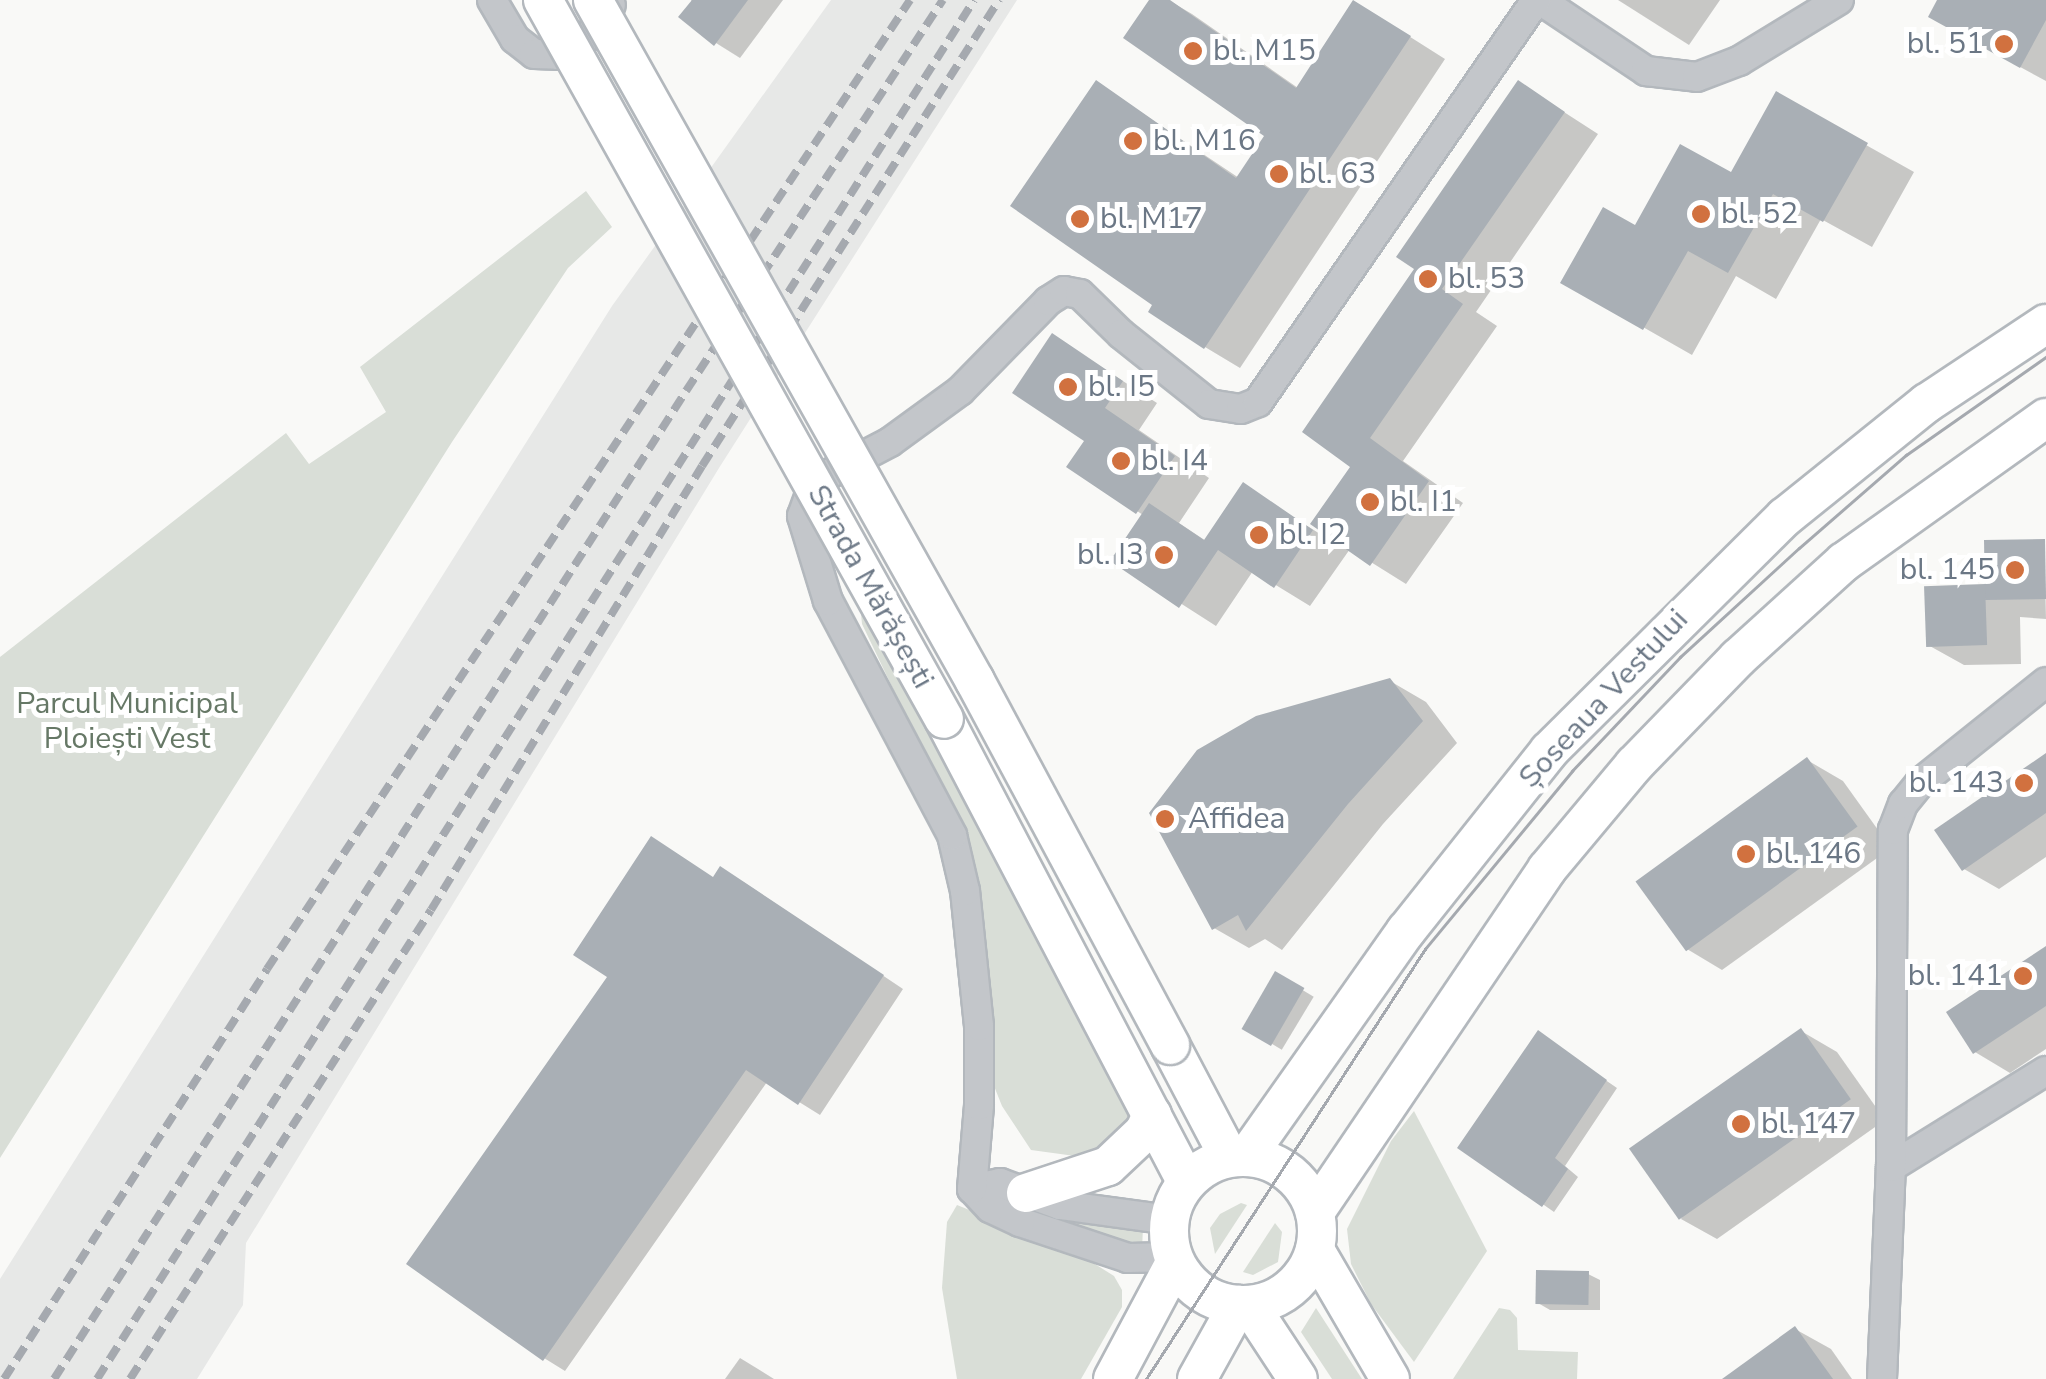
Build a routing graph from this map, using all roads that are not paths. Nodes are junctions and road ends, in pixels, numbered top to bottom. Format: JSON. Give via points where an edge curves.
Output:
{"nodes":[{"id":1,"x":492,"y":0,"type":"edge"},
{"id":2,"x":544,"y":0,"type":"edge"},
{"id":3,"x":593,"y":0,"type":"edge"},
{"id":4,"x":612,"y":0,"type":"edge"},
{"id":5,"x":1538,"y":0,"type":"edge"},
{"id":6,"x":1839,"y":0,"type":"edge"},
{"id":7,"x":2046,"y":324,"type":"edge"},
{"id":8,"x":2046,"y":418,"type":"edge"},
{"id":9,"x":2046,"y":682,"type":"edge"},
{"id":10,"x":2046,"y":1071,"type":"edge"},
{"id":11,"x":1152,"y":1115,"type":"junction"},
{"id":12,"x":1238,"y":1157,"type":"junction"},
{"id":13,"x":1891,"y":1168,"type":"junction"},
{"id":14,"x":1186,"y":1181,"type":"junction"},
{"id":15,"x":972,"y":1189,"type":"junction"},
{"id":16,"x":1026,"y":1193,"type":"junction"},
{"id":17,"x":1315,"y":1212,"type":"junction"},
{"id":18,"x":1172,"y":1247,"type":"junction"},
{"id":19,"x":1315,"y":1250,"type":"junction"},
{"id":20,"x":1244,"y":1306,"type":"junction"},
{"id":21,"x":1112,"y":1379,"type":"edge"},
{"id":22,"x":1197,"y":1379,"type":"edge"},
{"id":23,"x":1298,"y":1379,"type":"edge"},
{"id":24,"x":1390,"y":1379,"type":"edge"},
{"id":25,"x":1882,"y":1379,"type":"edge"}],
"edges":[{"from":1,"to":4,"type":"street","via":[[515,39],[534,54],[558,55],[589,36]]},
{"from":2,"to":11,"type":"main road","name":"Strada Mărășești","bridge":true,"via":[[944,719]]},
{"from":3,"to":12,"type":"main road","name":"Strada Mărășești","bridge":true},
{"from":5,"to":6,"type":"street","via":[[1646,70],[1696,77],[1739,61]]},
{"from":5,"to":15,"type":"street","via":[[1258,402],[1242,409],[1210,404],[1080,294],[1064,292],[960,391],[890,442],[827,475],[808,497],[802,516],[828,601],[952,835],[965,891],[979,1026]]},
{"from":7,"to":12,"type":"main road","name":"Șoseaua Vestului","via":[[1927,403],[1785,517],[1676,619],[1549,750]]},
{"from":8,"to":17,"type":"main road","via":[[1844,562],[1634,765],[1547,869]]},
{"from":9,"to":13,"type":"street","via":[[1920,783],[1893,830]]},
{"from":10,"to":13,"type":"street"},
{"from":11,"to":14,"type":"main road","name":"Strada Mărășești"},
{"from":11,"to":16,"type":"main road","via":[[1144,1132],[1108,1166]]},
{"from":12,"to":14,"type":"main road","name":"Șoseaua Vestului"},
{"from":12,"to":17,"type":"main road","via":[[1289,1172]]},
{"from":13,"to":25,"type":"street"},
{"from":14,"to":18,"type":"main road"},
{"from":15,"to":16,"type":"street","via":[[1000,1183]]},
{"from":15,"to":18,"type":"street","via":[[990,1208],[1020,1222],[1128,1258]]},
{"from":16,"to":18,"type":"street"},
{"from":17,"to":19,"type":"main road"},
{"from":18,"to":20,"type":"main road","via":[[1200,1292]]},
{"from":18,"to":21,"type":"main road"},
{"from":19,"to":20,"type":"main road","via":[[1291,1288]]},
{"from":19,"to":24,"type":"main road"},
{"from":20,"to":22,"type":"main road"},
{"from":20,"to":23,"type":"main road"}]}
